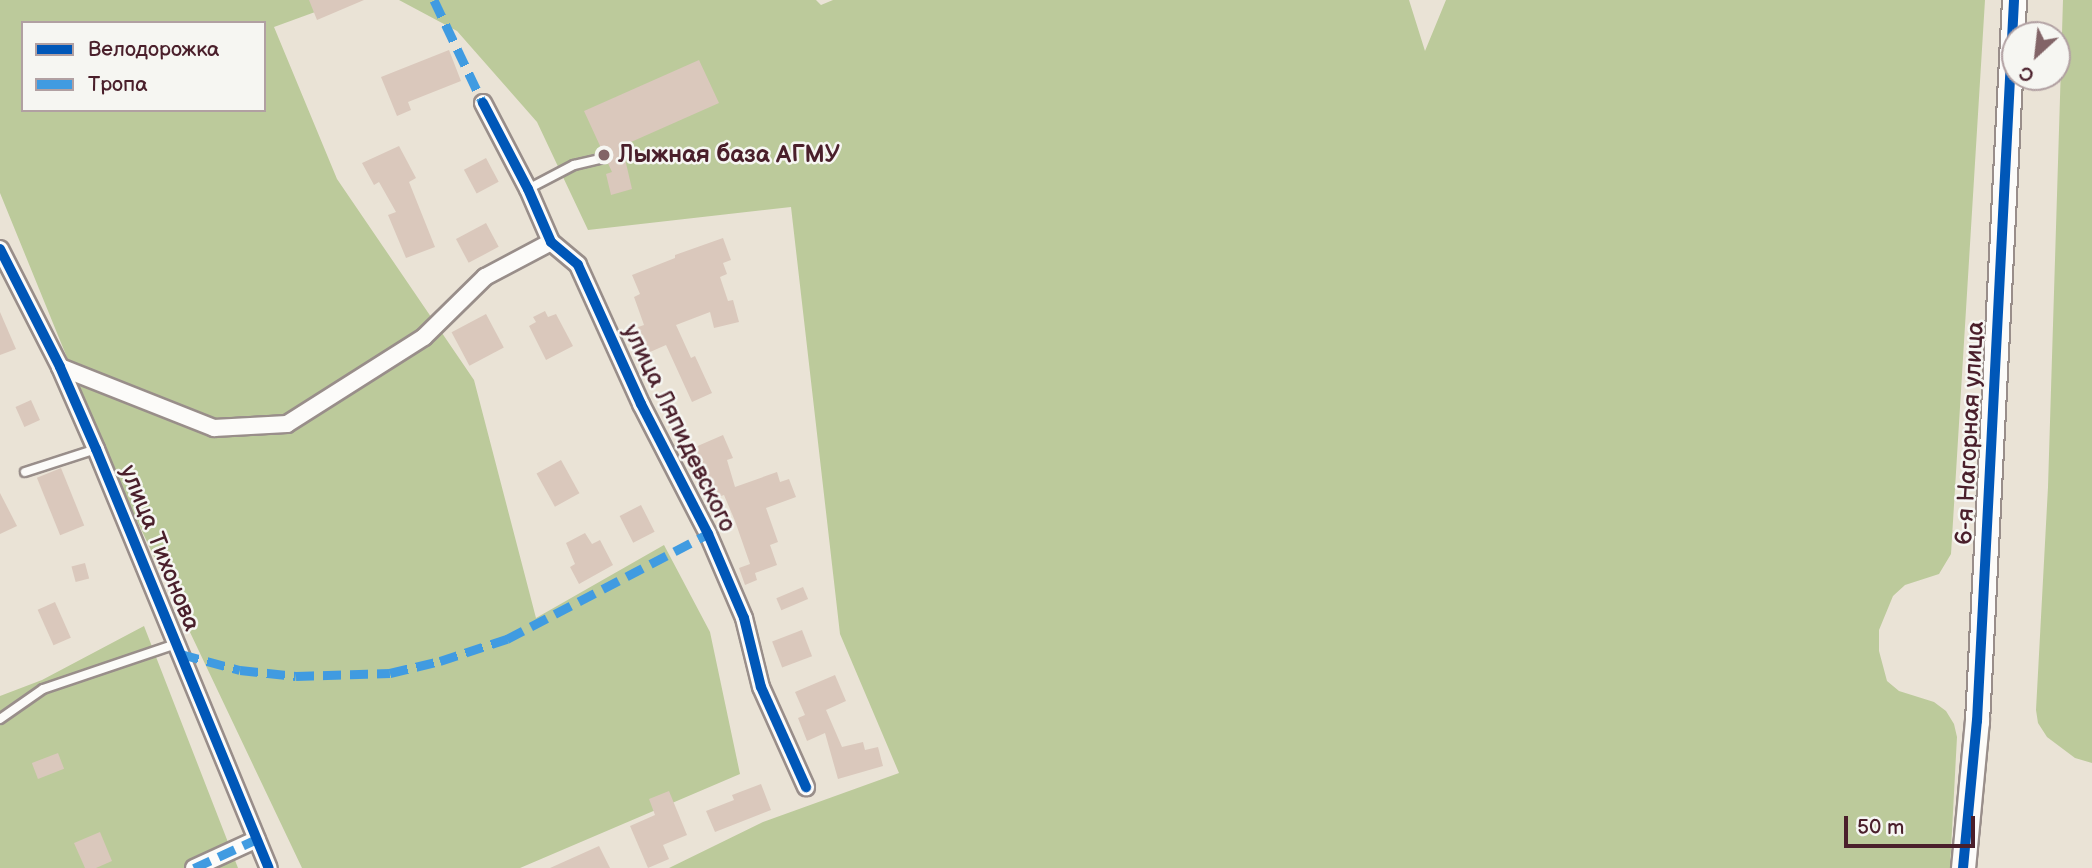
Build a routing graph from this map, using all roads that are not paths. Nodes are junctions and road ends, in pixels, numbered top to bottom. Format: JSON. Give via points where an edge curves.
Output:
{"nodes":[{"id":1,"x":2014,"y":0,"type":"edge"},
{"id":2,"x":483,"y":103,"type":"dead end"},
{"id":3,"x":600,"y":159,"type":"dead end"},
{"id":4,"x":528,"y":188,"type":"junction"},
{"id":5,"x":551,"y":242,"type":"junction"},
{"id":6,"x":0,"y":249,"type":"edge"},
{"id":7,"x":60,"y":367,"type":"junction"},
{"id":8,"x":96,"y":449,"type":"junction"},
{"id":9,"x":25,"y":472,"type":"dead end"},
{"id":10,"x":176,"y":644,"type":"junction"},
{"id":11,"x":0,"y":719,"type":"edge"},
{"id":12,"x":806,"y":787,"type":"dead end"},
{"id":13,"x":257,"y":839,"type":"junction"},
{"id":14,"x":194,"y":868,"type":"edge"},
{"id":15,"x":269,"y":868,"type":"edge"},
{"id":16,"x":1963,"y":868,"type":"edge"}],
"edges":[{"from":1,"to":16,"type":"street","name":"6-я Нагорная улица","via":[[1977,721]]},
{"from":2,"to":4,"type":"street","name":"улица Ляпидевского"},
{"from":3,"to":4,"type":"lane","via":[[573,164]]},
{"from":4,"to":5,"type":"street","name":"улица Ляпидевского"},
{"from":5,"to":7,"type":"street","via":[[485,277],[424,337],[287,424],[214,428]]},
{"from":5,"to":12,"type":"street","name":"улица Ляпидевского","via":[[578,265],[641,404],[708,534],[744,618],[761,687]]},
{"from":6,"to":7,"type":"street","name":"улица Тихонова"},
{"from":7,"to":8,"type":"street","name":"улица Тихонова"},
{"from":8,"to":9,"type":"lane"},
{"from":8,"to":10,"type":"street","name":"улица Тихонова"},
{"from":10,"to":11,"type":"lane","via":[[43,689]]},
{"from":10,"to":13,"type":"street","name":"улица Тихонова"},
{"from":13,"to":14,"type":"street"},
{"from":13,"to":15,"type":"street","name":"улица Тихонова"}]}
